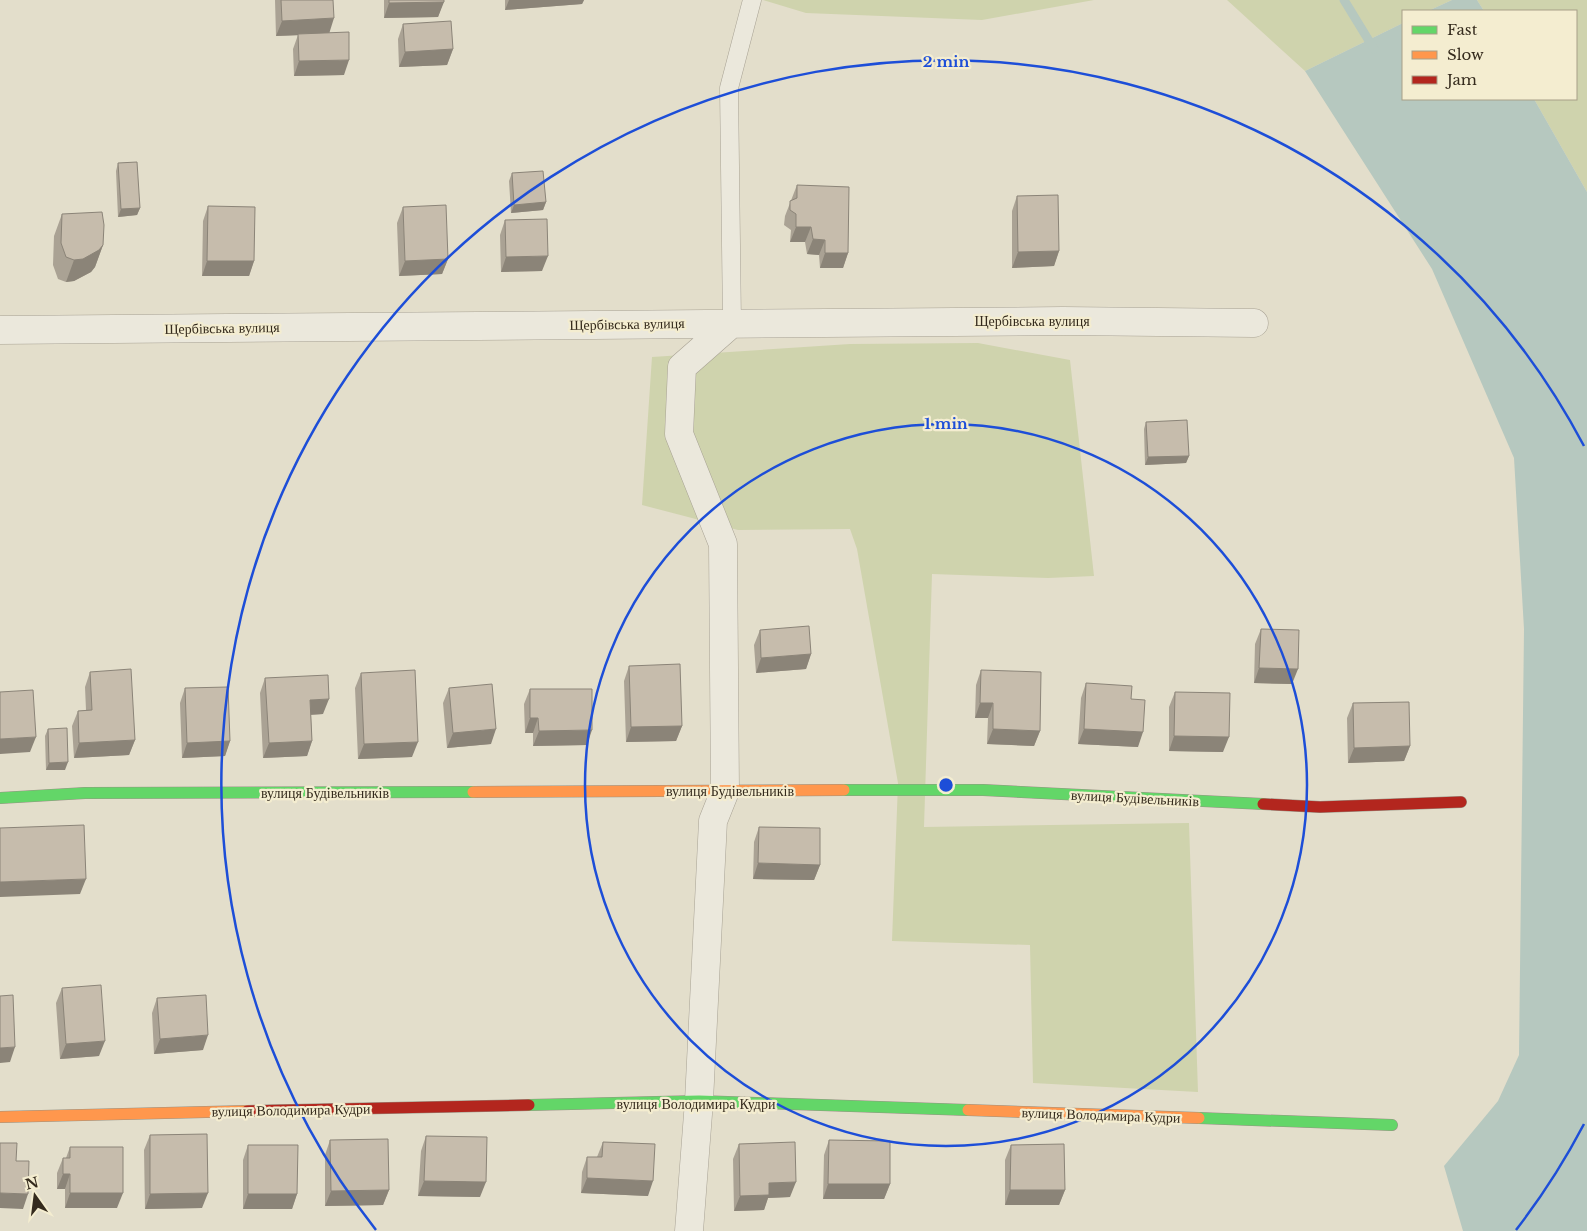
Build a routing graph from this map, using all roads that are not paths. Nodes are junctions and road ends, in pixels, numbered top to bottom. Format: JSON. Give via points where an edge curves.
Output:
{"nodes":[{"id":1,"x":752,"y":0,"type":"edge"},
{"id":2,"x":732,"y":323,"type":"junction"},
{"id":3,"x":1254,"y":323,"type":"dead end"},
{"id":4,"x":0,"y":330,"type":"edge"},
{"id":5,"x":725,"y":791,"type":"junction"},
{"id":6,"x":0,"y":798,"type":"edge"},
{"id":7,"x":1461,"y":802,"type":"dead end"},
{"id":8,"x":699,"y":1101,"type":"junction"},
{"id":9,"x":0,"y":1117,"type":"edge"},
{"id":10,"x":1392,"y":1125,"type":"dead end"},
{"id":11,"x":689,"y":1231,"type":"edge"}],
"edges":[{"from":1,"to":2,"type":"lane","via":[[729,88]]},
{"from":2,"to":3,"type":"street","name":"Щербівська вулиця"},
{"from":2,"to":4,"type":"street","name":"Щербівська вулиця"},
{"from":2,"to":5,"type":"street","via":[[682,367],[679,434],[723,544]]},
{"from":5,"to":6,"type":"street","name":"вулиця Будівельників","via":[[84,793]]},
{"from":5,"to":7,"type":"street","name":"вулиця Будівельників","via":[[983,790],[1320,807]]},
{"from":5,"to":8,"type":"street","via":[[713,821]]},
{"from":8,"to":9,"type":"street","name":"вулиця Володимира Кудри"},
{"from":8,"to":10,"type":"street","name":"вулиця Володимира Кудри"},
{"from":8,"to":11,"type":"street"}]}
